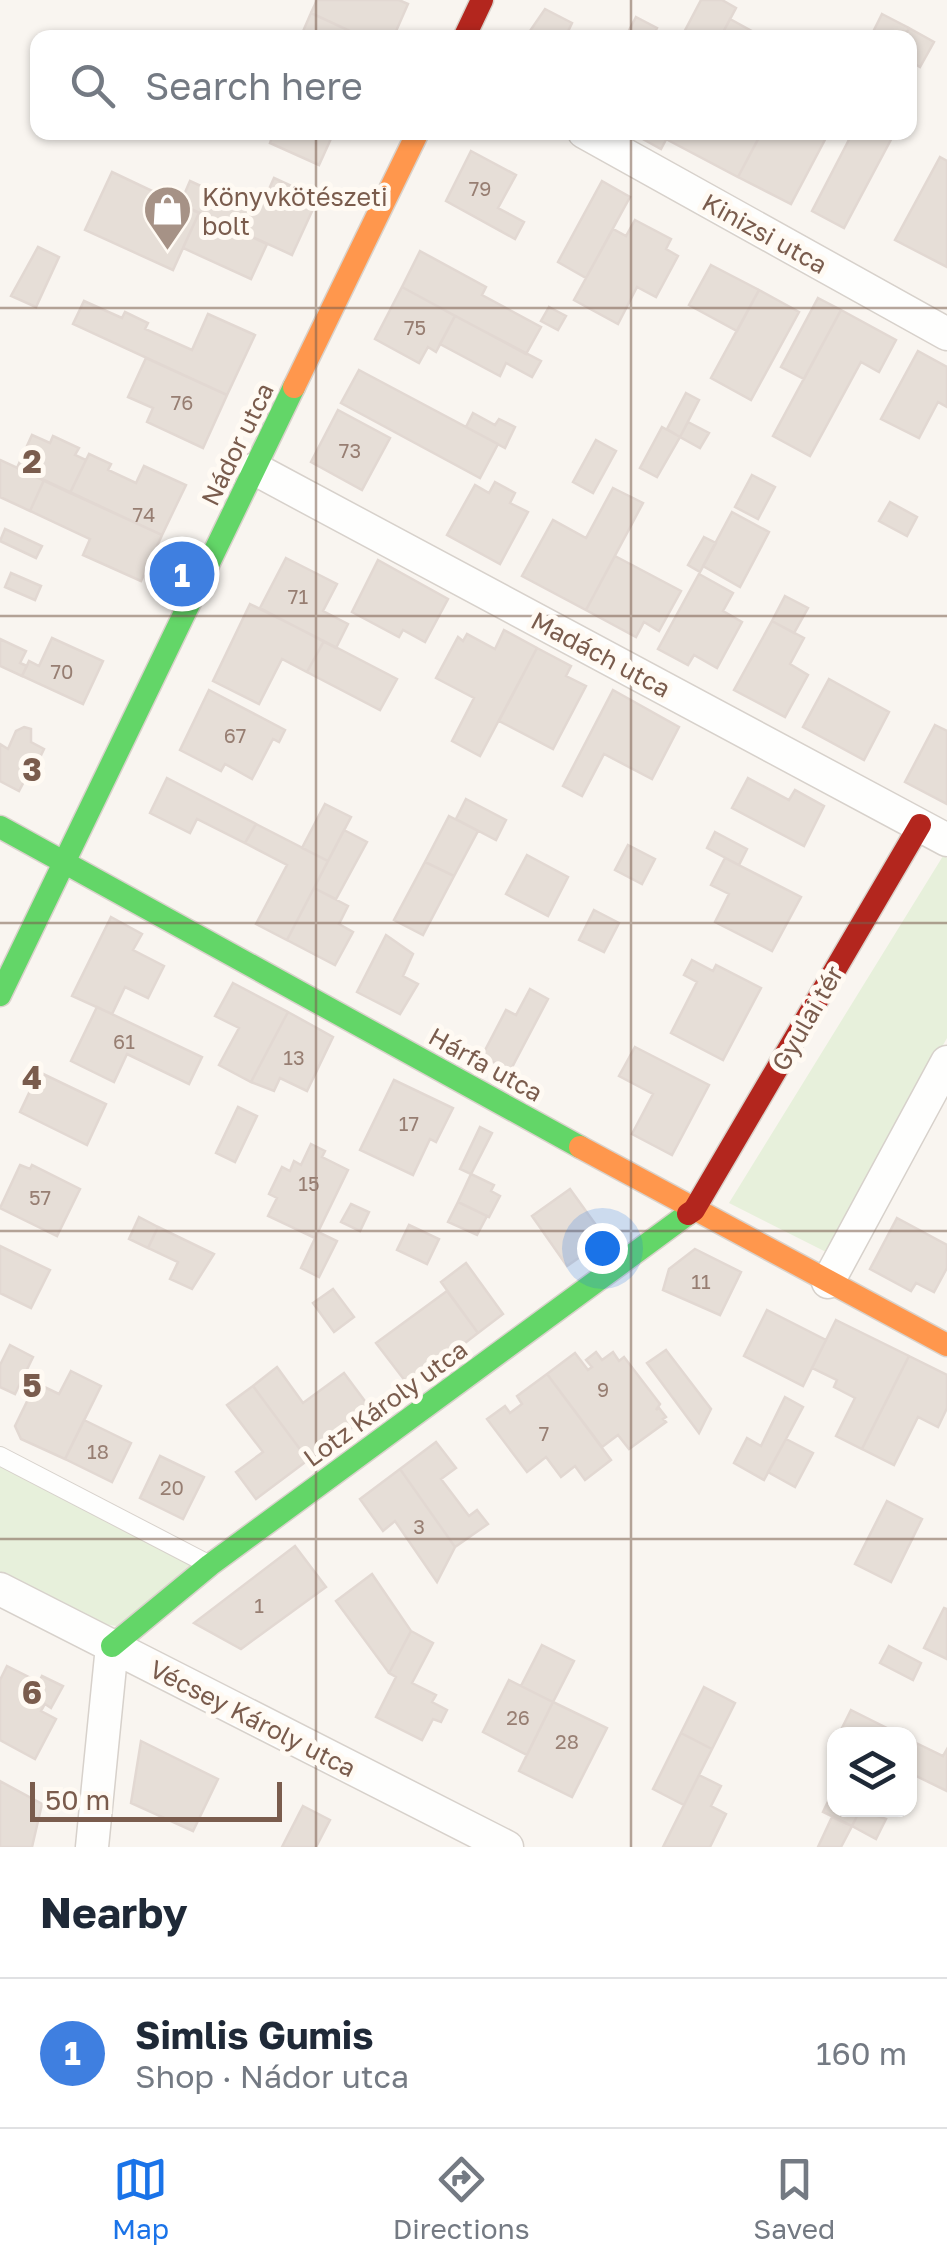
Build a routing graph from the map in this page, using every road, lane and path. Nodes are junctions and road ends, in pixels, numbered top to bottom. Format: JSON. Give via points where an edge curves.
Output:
{"nodes":[{"id":1,"x":482,"y":0,"type":"edge"},
{"id":2,"x":468,"y":30,"type":"edge"},
{"id":3,"x":414,"y":140,"type":"edge"},
{"id":4,"x":598,"y":140,"type":"edge"},
{"id":5,"x":947,"y":334,"type":"edge"},
{"id":6,"x":255,"y":469,"type":"junction"},
{"id":7,"x":0,"y":827,"type":"edge"},
{"id":8,"x":933,"y":833,"type":"edge"},
{"id":9,"x":64,"y":863,"type":"junction"},
{"id":10,"x":0,"y":996,"type":"edge"},
{"id":11,"x":947,"y":1062,"type":"edge"},
{"id":12,"x":694,"y":1210,"type":"junction"},
{"id":13,"x":828,"y":1282,"type":"junction"},
{"id":14,"x":947,"y":1345,"type":"edge"},
{"id":15,"x":0,"y":1456,"type":"edge"},
{"id":16,"x":210,"y":1566,"type":"junction"},
{"id":17,"x":0,"y":1589,"type":"edge"},
{"id":18,"x":112,"y":1646,"type":"junction"},
{"id":19,"x":92,"y":1847,"type":"edge"},
{"id":20,"x":506,"y":1847,"type":"edge"}],
"edges":[{"from":1,"to":2,"type":"street"},
{"from":3,"to":6,"type":"street","name":"Nádor utca"},
{"from":4,"to":5,"type":"street","name":"Kinizsi utca"},
{"from":6,"to":8,"type":"street","name":"Madách utca"},
{"from":6,"to":9,"type":"street","name":"Nádor utca"},
{"from":7,"to":9,"type":"street","name":"Hárfa utca"},
{"from":8,"to":12,"type":"street","name":"Gyulai tér"},
{"from":9,"to":10,"type":"street","name":"Nádor utca"},
{"from":9,"to":12,"type":"street","name":"Hárfa utca"},
{"from":11,"to":13,"type":"street"},
{"from":12,"to":13,"type":"street","name":"Hárfa utca"},
{"from":12,"to":16,"type":"street","name":"Lotz Károly utca"},
{"from":13,"to":14,"type":"street","name":"Hárfa utca"},
{"from":15,"to":16,"type":"lane"},
{"from":16,"to":18,"type":"street","name":"Lotz Károly utca"},
{"from":17,"to":18,"type":"street","name":"Vécsey Károly utca"},
{"from":18,"to":19,"type":"street"},
{"from":18,"to":20,"type":"street","name":"Vécsey Károly utca"}]}
